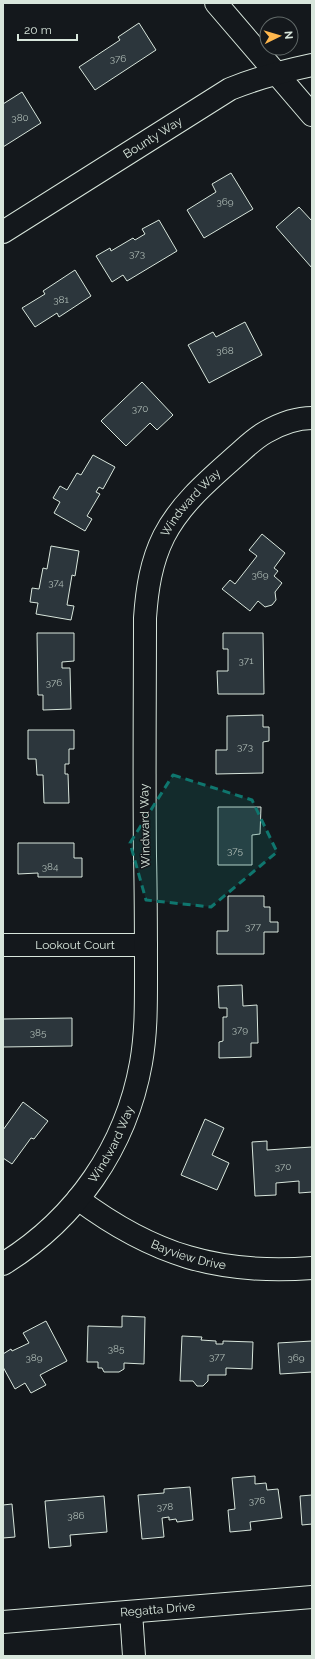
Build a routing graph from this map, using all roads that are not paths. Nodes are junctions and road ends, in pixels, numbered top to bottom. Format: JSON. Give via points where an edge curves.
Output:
{"nodes":[{"id":1,"x":216,"y":3,"type":"edge"},
{"id":2,"x":312,"y":65,"type":"edge"},
{"id":3,"x":277,"y":73,"type":"junction"},
{"id":4,"x":312,"y":115,"type":"edge"},
{"id":5,"x":3,"y":232,"type":"edge"},
{"id":6,"x":312,"y":418,"type":"edge"},
{"id":7,"x":3,"y":945,"type":"edge"},
{"id":8,"x":146,"y":945,"type":"junction"},
{"id":9,"x":78,"y":1199,"type":"junction"},
{"id":10,"x":3,"y":1264,"type":"edge"},
{"id":11,"x":312,"y":1268,"type":"edge"},
{"id":12,"x":312,"y":1597,"type":"edge"},
{"id":13,"x":131,"y":1612,"type":"junction"},
{"id":14,"x":3,"y":1622,"type":"edge"},
{"id":15,"x":134,"y":1656,"type":"edge"}],
"edges":[{"from":1,"to":3,"type":"street"},
{"from":2,"to":3,"type":"street","name":"Bounty Way"},
{"from":3,"to":4,"type":"street"},
{"from":3,"to":5,"type":"street","name":"Bounty Way","via":[[230,89]]},
{"from":6,"to":8,"type":"street","name":"Windward Way","via":[[277,426],[252,442],[190,499],[164,535],[155,556],[144,618]]},
{"from":7,"to":8,"type":"street","name":"Lookout Court"},
{"from":8,"to":9,"type":"street","name":"Windward Way","via":[[145,1036],[136,1087],[129,1111],[108,1158]]},
{"from":9,"to":10,"type":"street","name":"Windward Way","via":[[40,1238]]},
{"from":9,"to":11,"type":"street","name":"Bayview Drive","via":[[136,1236],[200,1260],[267,1270]]},
{"from":12,"to":13,"type":"street","name":"Regatta Drive"},
{"from":13,"to":14,"type":"street","name":"Regatta Drive"},
{"from":13,"to":15,"type":"street"}]}
